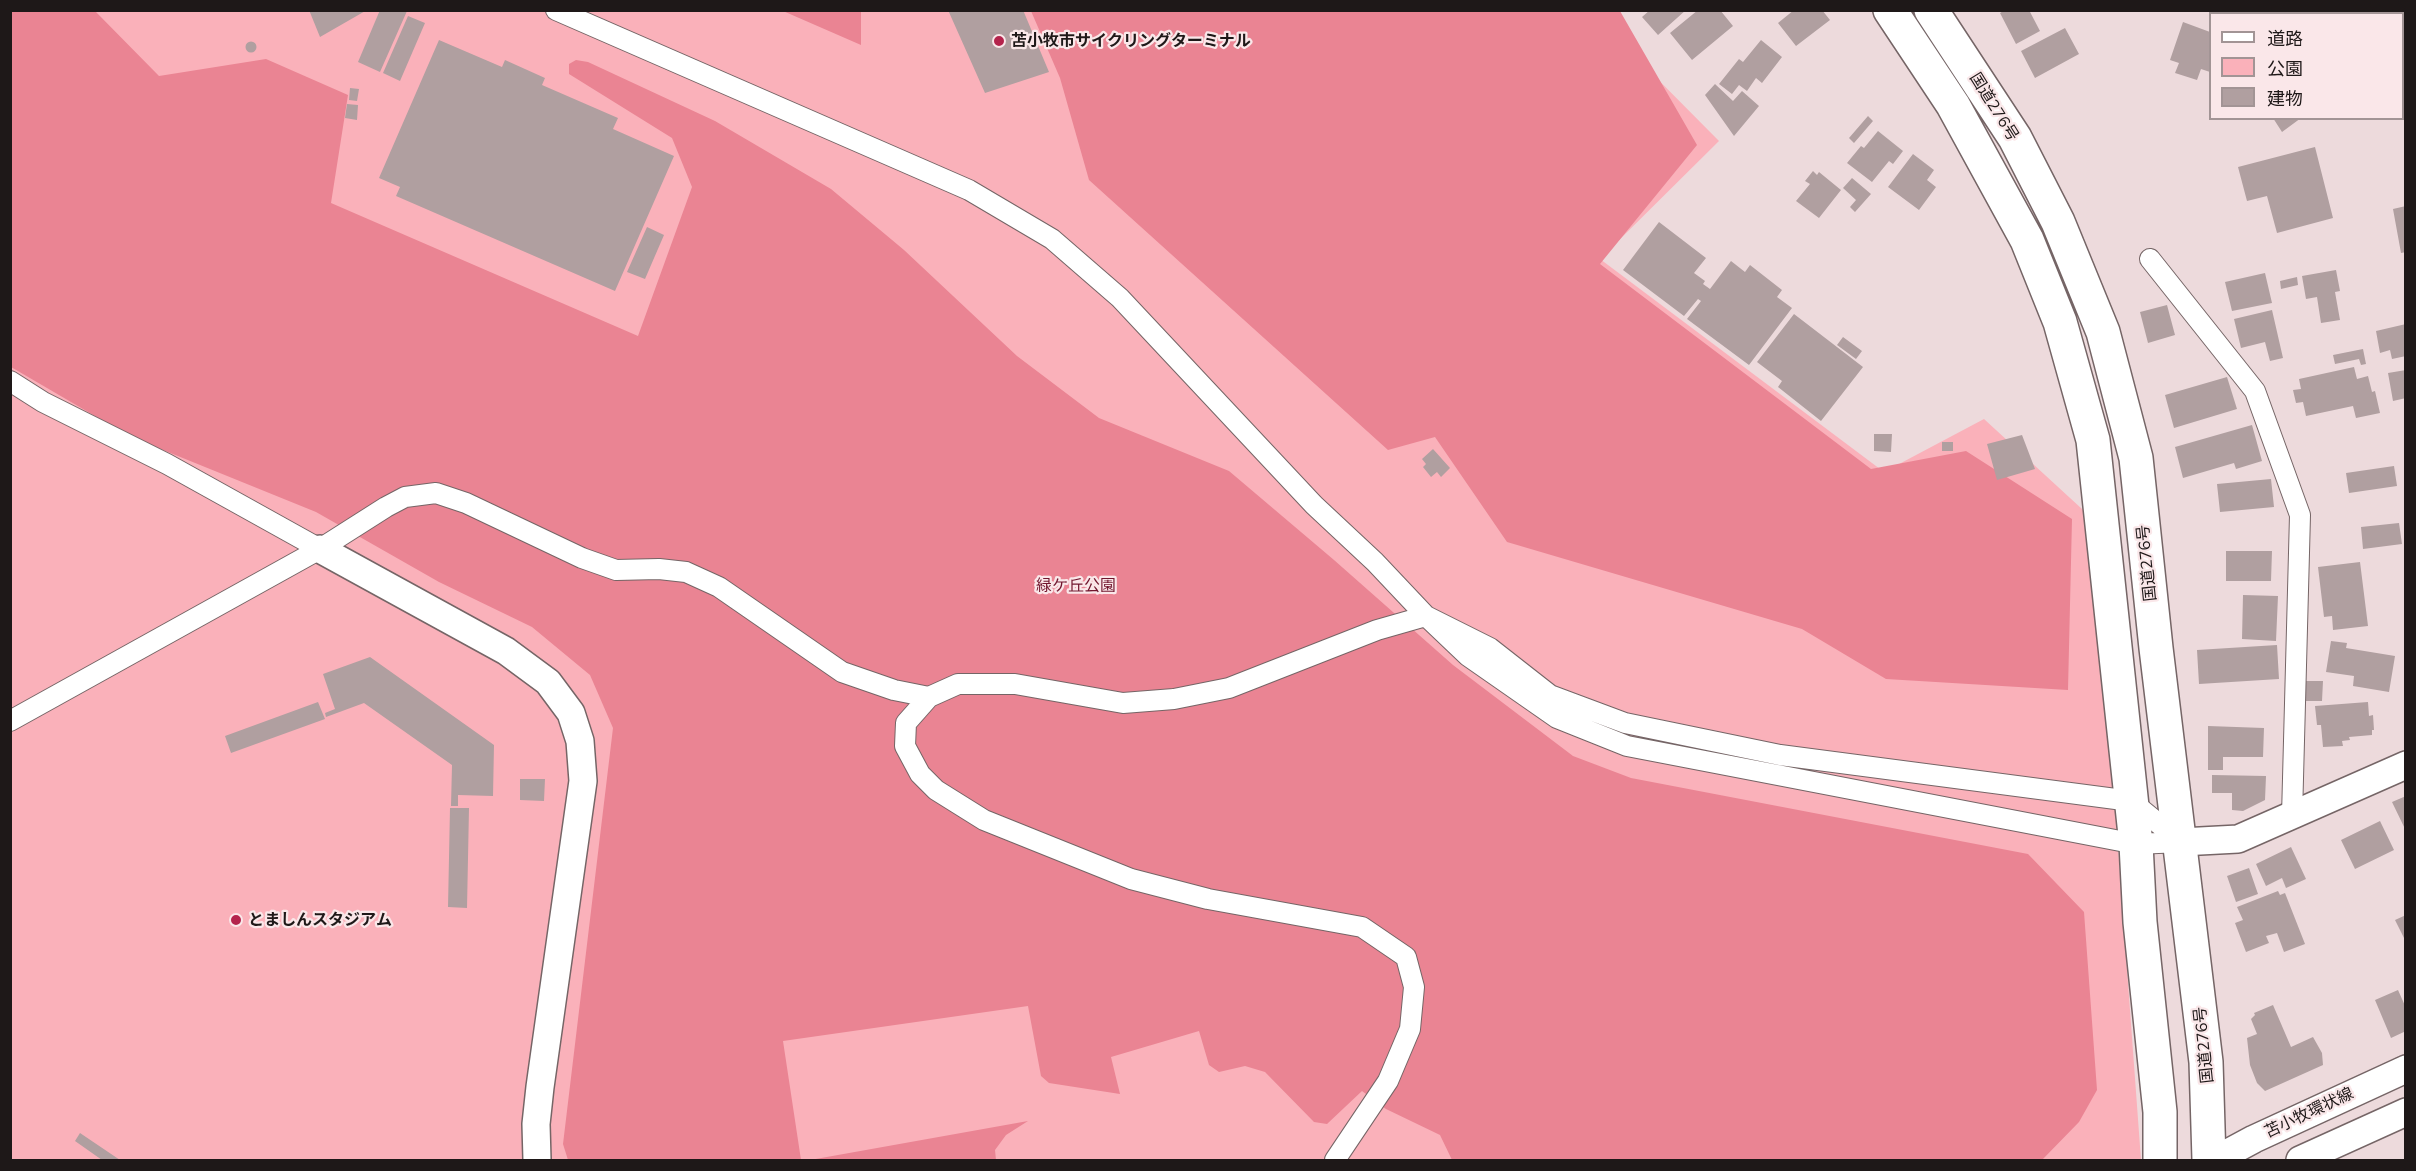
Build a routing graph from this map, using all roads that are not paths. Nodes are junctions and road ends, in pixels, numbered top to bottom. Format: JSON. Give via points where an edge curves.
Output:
{"nodes":[{"id":1,"x":556,"y":10,"type":"edge"},
{"id":2,"x":1890,"y":10,"type":"edge"},
{"id":3,"x":1931,"y":10,"type":"edge"},
{"id":4,"x":2150,"y":259,"type":"dead end"},
{"id":5,"x":10,"y":381,"type":"edge"},
{"id":6,"x":320,"y":549,"type":"junction"},
{"id":7,"x":1426,"y":616,"type":"junction"},
{"id":8,"x":929,"y":698,"type":"junction"},
{"id":9,"x":10,"y":721,"type":"edge"},
{"id":10,"x":2406,"y":765,"type":"edge"},
{"id":11,"x":2132,"y":801,"type":"junction"},
{"id":12,"x":2292,"y":816,"type":"junction"},
{"id":13,"x":2181,"y":842,"type":"junction"},
{"id":14,"x":2136,"y":844,"type":"junction"},
{"id":15,"x":2406,"y":1069,"type":"edge"},
{"id":16,"x":2406,"y":1112,"type":"edge"},
{"id":17,"x":537,"y":1161,"type":"edge"},
{"id":18,"x":1335,"y":1161,"type":"edge"},
{"id":19,"x":2160,"y":1161,"type":"edge"},
{"id":20,"x":2209,"y":1161,"type":"edge"},
{"id":21,"x":2215,"y":1161,"type":"edge"},
{"id":22,"x":2300,"y":1161,"type":"edge"}],
"edges":[{"from":1,"to":7,"type":"street","via":[[969,190],[1052,239],[1120,298],[1314,505],[1375,561]]},
{"from":2,"to":11,"type":"highway","name":"国道276号","via":[[1953,105],[2022,230],[2060,322],[2093,440]]},
{"from":3,"to":13,"type":"highway","name":"国道276号","via":[[2015,138],[2058,222],[2103,332],[2136,458]]},
{"from":4,"to":12,"type":"street","via":[[2255,391],[2300,515]]},
{"from":5,"to":6,"type":"street"},
{"from":6,"to":8,"type":"street","via":[[405,497],[436,493],[616,570],[659,568],[686,572],[719,587],[842,672]]},
{"from":6,"to":9,"type":"street"},
{"from":6,"to":17,"type":"street","via":[[506,651],[548,682],[570,713],[580,741],[583,781],[540,1087]]},
{"from":7,"to":8,"type":"street","via":[[1377,630],[1229,688],[1174,699],[1123,703],[1015,684],[958,684]]},
{"from":7,"to":11,"type":"street","via":[[1490,648],[1550,696],[1625,723],[1780,755]]},
{"from":7,"to":14,"type":"street","via":[[1468,656],[1557,718],[1628,746]]},
{"from":8,"to":18,"type":"street","via":[[906,723],[905,746],[920,774],[936,789],[984,820],[1131,879],[1208,899],[1362,927],[1406,957],[1414,987],[1410,1029],[1388,1081]]},
{"from":10,"to":12,"type":"street"},
{"from":11,"to":13,"type":"street"},
{"from":11,"to":14,"type":"highway","name":"国道276号"},
{"from":12,"to":13,"type":"street","via":[[2238,839]]},
{"from":13,"to":14,"type":"street"},
{"from":13,"to":20,"type":"highway","name":"国道276号","via":[[2208,1080]]},
{"from":14,"to":19,"type":"highway","name":"国道276号","via":[[2160,1112]]},
{"from":15,"to":21,"type":"street","name":"苫小牧環状線"},
{"from":16,"to":22,"type":"street"}]}
